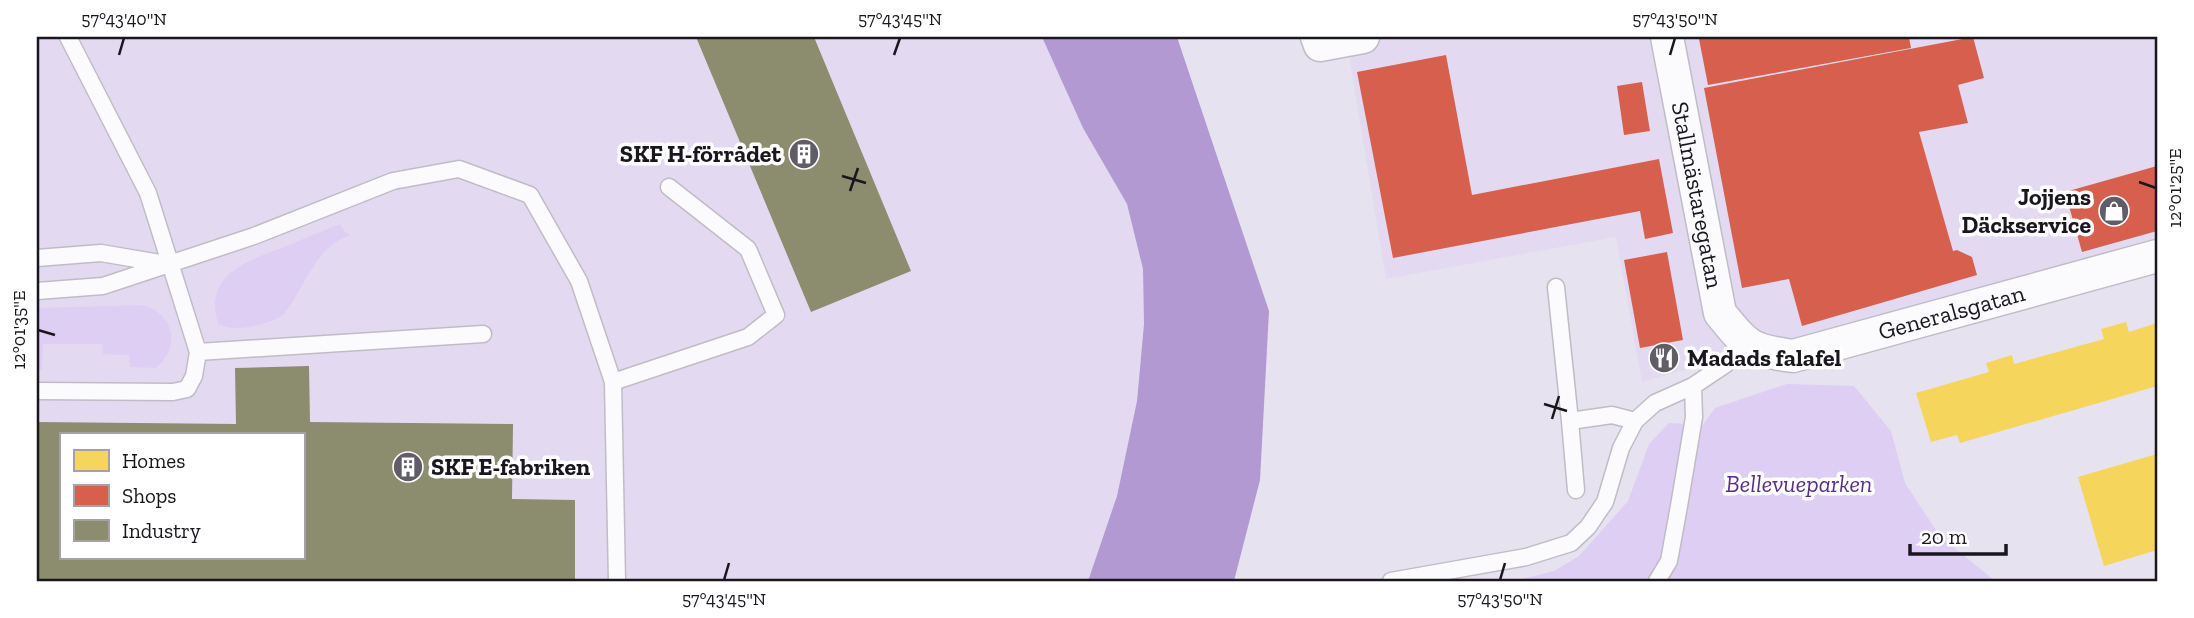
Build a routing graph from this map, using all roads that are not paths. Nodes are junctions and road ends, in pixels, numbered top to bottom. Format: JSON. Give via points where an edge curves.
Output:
{"nodes":[{"id":1,"x":68,"y":37,"type":"edge"},
{"id":2,"x":1317,"y":37,"type":"edge"},
{"id":3,"x":1363,"y":37,"type":"edge"},
{"id":4,"x":1667,"y":37,"type":"edge"},
{"id":5,"x":669,"y":187,"type":"dead end"},
{"id":6,"x":2157,"y":256,"type":"edge"},
{"id":7,"x":37,"y":258,"type":"edge"},
{"id":8,"x":169,"y":265,"type":"junction"},
{"id":9,"x":1556,"y":288,"type":"dead end"},
{"id":10,"x":37,"y":291,"type":"edge"},
{"id":11,"x":483,"y":334,"type":"dead end"},
{"id":12,"x":1745,"y":344,"type":"junction"},
{"id":13,"x":198,"y":352,"type":"junction"},
{"id":14,"x":613,"y":382,"type":"junction"},
{"id":15,"x":1693,"y":386,"type":"junction"},
{"id":16,"x":37,"y":391,"type":"edge"},
{"id":17,"x":1570,"y":421,"type":"junction"},
{"id":18,"x":1635,"y":421,"type":"junction"},
{"id":19,"x":1576,"y":489,"type":"dead end"},
{"id":20,"x":617,"y":581,"type":"edge"},
{"id":21,"x":1391,"y":581,"type":"edge"},
{"id":22,"x":1657,"y":581,"type":"edge"}],
"edges":[{"from":1,"to":8,"type":"lane","via":[[148,192]]},
{"from":2,"to":3,"type":"street","via":[[1320,45]]},
{"from":4,"to":12,"type":"street","name":"Stallmästaregatan","via":[[1720,313]]},
{"from":5,"to":14,"type":"lane","via":[[748,249],[776,314],[748,337]]},
{"from":6,"to":12,"type":"street","name":"Generalsgatan","via":[[1793,356]]},
{"from":7,"to":8,"type":"lane","via":[[101,253]]},
{"from":8,"to":10,"type":"lane","via":[[103,286]]},
{"from":8,"to":13,"type":"lane"},
{"from":8,"to":14,"type":"lane","via":[[393,181],[460,169],[530,195],[579,281]]},
{"from":9,"to":17,"type":"lane"},
{"from":11,"to":13,"type":"lane"},
{"from":12,"to":15,"type":"lane","via":[[1726,364]]},
{"from":13,"to":16,"type":"lane","via":[[187,389]]},
{"from":14,"to":20,"type":"lane"},
{"from":15,"to":18,"type":"lane","via":[[1655,403]]},
{"from":15,"to":22,"type":"lane","via":[[1694,417],[1669,561]]},
{"from":17,"to":18,"type":"lane","via":[[1612,415]]},
{"from":17,"to":19,"type":"lane"},
{"from":18,"to":21,"type":"lane","via":[[1605,502],[1571,543],[1526,557]]}]}
